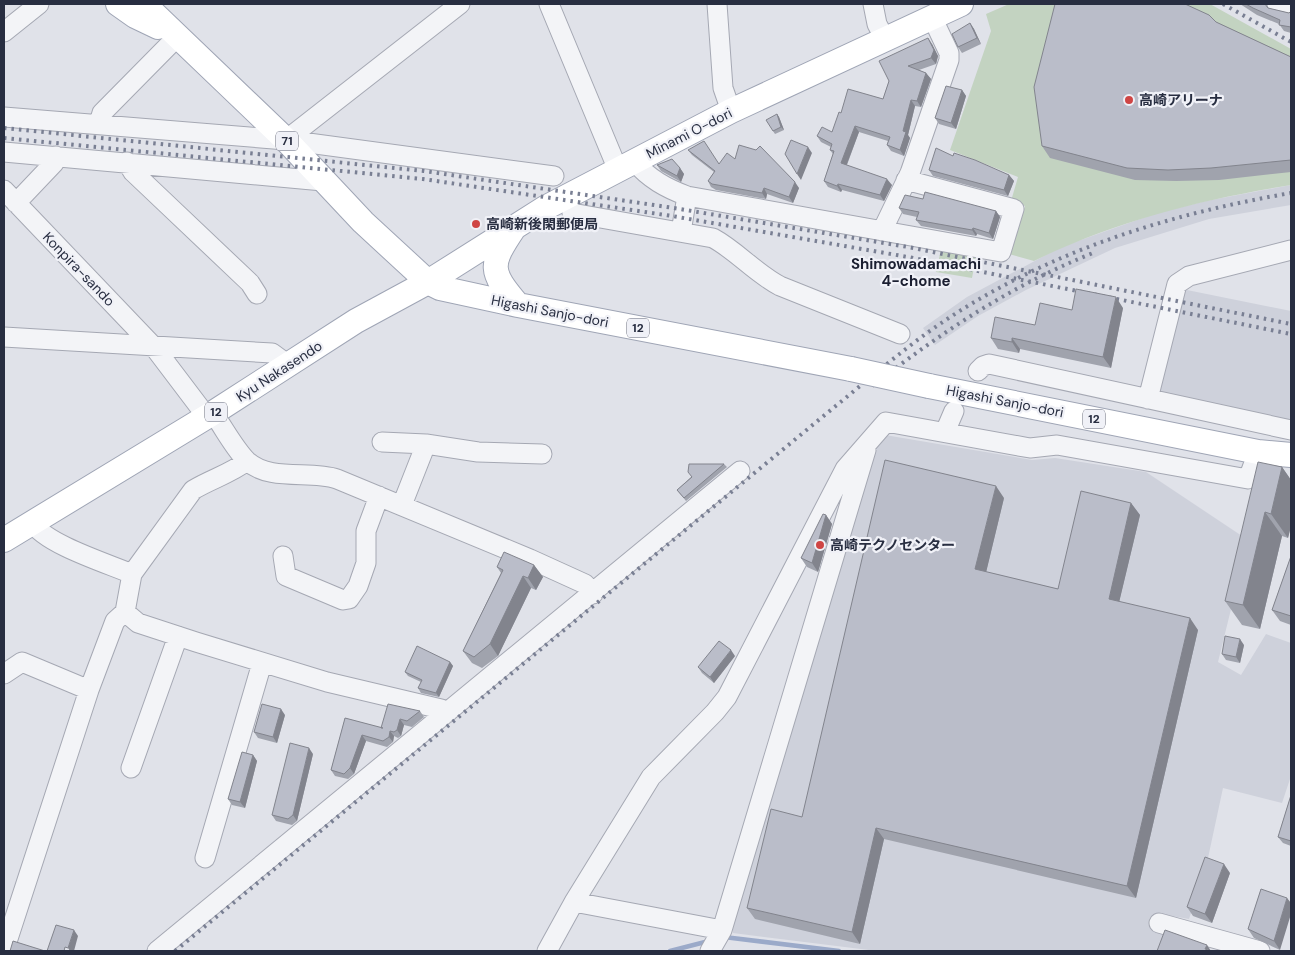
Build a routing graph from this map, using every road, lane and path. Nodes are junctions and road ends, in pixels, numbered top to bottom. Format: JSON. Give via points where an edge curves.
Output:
{"nodes":[{"id":1,"x":39,"y":4,"type":"edge"},
{"id":2,"x":118,"y":4,"type":"edge"},
{"id":3,"x":144,"y":4,"type":"edge"},
{"id":4,"x":159,"y":4,"type":"edge"},
{"id":5,"x":460,"y":4,"type":"edge"},
{"id":6,"x":548,"y":4,"type":"edge"},
{"id":7,"x":716,"y":4,"type":"edge"},
{"id":8,"x":873,"y":4,"type":"edge"},
{"id":9,"x":961,"y":4,"type":"edge"},
{"id":10,"x":1277,"y":4,"type":"edge"},
{"id":11,"x":1291,"y":9,"type":"edge"},
{"id":12,"x":932,"y":17,"type":"junction"},
{"id":13,"x":4,"y":32,"type":"edge"},
{"id":14,"x":177,"y":37,"type":"junction"},
{"id":15,"x":885,"y":39,"type":"junction"},
{"id":16,"x":731,"y":111,"type":"junction"},
{"id":17,"x":4,"y":117,"type":"edge"},
{"id":18,"x":99,"y":123,"type":"junction"},
{"id":19,"x":286,"y":140,"type":"junction"},
{"id":20,"x":4,"y":152,"type":"edge"},
{"id":21,"x":56,"y":156,"type":"junction"},
{"id":22,"x":127,"y":162,"type":"junction"},
{"id":23,"x":626,"y":166,"type":"junction"},
{"id":24,"x":554,"y":176,"type":"dead end"},
{"id":25,"x":906,"y":180,"type":"junction"},
{"id":26,"x":323,"y":181,"type":"junction"},
{"id":27,"x":687,"y":196,"type":"junction"},
{"id":28,"x":10,"y":197,"type":"edge"},
{"id":29,"x":572,"y":213,"type":"dead end"},
{"id":30,"x":516,"y":225,"type":"junction"},
{"id":31,"x":882,"y":231,"type":"junction"},
{"id":32,"x":681,"y":232,"type":"junction"},
{"id":33,"x":1291,"y":250,"type":"edge"},
{"id":34,"x":428,"y":282,"type":"junction"},
{"id":35,"x":257,"y":294,"type":"dead end"},
{"id":36,"x":518,"y":305,"type":"junction"},
{"id":37,"x":900,"y":334,"type":"dead end"},
{"id":38,"x":4,"y":337,"type":"edge"},
{"id":39,"x":154,"y":347,"type":"junction"},
{"id":40,"x":287,"y":364,"type":"junction"},
{"id":41,"x":978,"y":371,"type":"dead end"},
{"id":42,"x":1148,"y":400,"type":"junction"},
{"id":43,"x":954,"y":411,"type":"dead end"},
{"id":44,"x":210,"y":415,"type":"junction"},
{"id":45,"x":1291,"y":430,"type":"edge"},
{"id":46,"x":945,"y":432,"type":"junction"},
{"id":47,"x":869,"y":439,"type":"junction"},
{"id":48,"x":382,"y":442,"type":"dead end"},
{"id":49,"x":426,"y":444,"type":"junction"},
{"id":50,"x":1258,"y":452,"type":"junction"},
{"id":51,"x":542,"y":454,"type":"dead end"},
{"id":52,"x":1291,"y":455,"type":"edge"},
{"id":53,"x":247,"y":461,"type":"junction"},
{"id":54,"x":1291,"y":463,"type":"edge"},
{"id":55,"x":740,"y":471,"type":"dead end"},
{"id":56,"x":379,"y":496,"type":"junction"},
{"id":57,"x":402,"y":506,"type":"junction"},
{"id":58,"x":33,"y":524,"type":"junction"},
{"id":59,"x":4,"y":540,"type":"edge"},
{"id":60,"x":283,"y":556,"type":"dead end"},
{"id":61,"x":132,"y":574,"type":"junction"},
{"id":62,"x":593,"y":594,"type":"junction"},
{"id":63,"x":125,"y":612,"type":"junction"},
{"id":64,"x":178,"y":636,"type":"junction"},
{"id":65,"x":262,"y":663,"type":"junction"},
{"id":66,"x":4,"y":674,"type":"edge"},
{"id":67,"x":89,"y":690,"type":"junction"},
{"id":68,"x":447,"y":713,"type":"junction"},
{"id":69,"x":131,"y":768,"type":"dead end"},
{"id":70,"x":205,"y":858,"type":"dead end"},
{"id":71,"x":574,"y":902,"type":"junction"},
{"id":72,"x":1158,"y":923,"type":"dead end"},
{"id":73,"x":715,"y":943,"type":"edge"},
{"id":74,"x":4,"y":951,"type":"edge"},
{"id":75,"x":157,"y":951,"type":"edge"},
{"id":76,"x":547,"y":951,"type":"edge"},
{"id":77,"x":694,"y":951,"type":"edge"},
{"id":78,"x":1260,"y":951,"type":"edge"}],
"edges":[{"from":1,"to":13,"type":"street"},
{"from":2,"to":14,"type":"main road","number":"71"},
{"from":3,"to":14,"type":"main road","number":"71"},
{"from":4,"to":14,"type":"main road","number":"71"},
{"from":5,"to":19,"type":"street"},
{"from":6,"to":23,"type":"street"},
{"from":7,"to":16,"type":"street","via":[[723,88]]},
{"from":8,"to":15,"type":"street","via":[[877,24]]},
{"from":9,"to":12,"type":"main road","name":"Minami O-dori"},
{"from":10,"to":11,"type":"street"},
{"from":12,"to":15,"type":"main road","name":"Minami O-dori"},
{"from":12,"to":25,"type":"street","via":[[949,53],[949,60]]},
{"from":14,"to":18,"type":"street","via":[[102,113]]},
{"from":14,"to":19,"type":"main road","number":"71"},
{"from":15,"to":16,"type":"main road","name":"Minami O-dori"},
{"from":16,"to":23,"type":"main road","name":"Minami O-dori"},
{"from":17,"to":18,"type":"street"},
{"from":18,"to":19,"type":"street"},
{"from":19,"to":24,"type":"street"},
{"from":19,"to":26,"type":"main road","number":"71"},
{"from":20,"to":21,"type":"street"},
{"from":21,"to":22,"type":"street"},
{"from":21,"to":28,"type":"street","via":[[54,163]]},
{"from":22,"to":26,"type":"street"},
{"from":22,"to":35,"type":"street","via":[[133,172],[250,283]]},
{"from":23,"to":27,"type":"street"},
{"from":23,"to":30,"type":"main road","name":"Minami O-dori"},
{"from":25,"to":31,"type":"street"},
{"from":25,"to":31,"type":"street","via":[[1014,209],[1001,252]]},
{"from":26,"to":34,"type":"main road","number":"71"},
{"from":27,"to":31,"type":"street"},
{"from":27,"to":32,"type":"street"},
{"from":28,"to":39,"type":"street","name":"Konpira-sando"},
{"from":29,"to":32,"type":"street"},
{"from":30,"to":34,"type":"main road","name":"Minami O-dori"},
{"from":30,"to":36,"type":"main road","via":[[500,250],[495,266],[500,284]]},
{"from":32,"to":37,"type":"street","via":[[713,238],[780,286]]},
{"from":33,"to":42,"type":"street","via":[[1189,276],[1176,284]]},
{"from":34,"to":36,"type":"main road","name":"Higashi Sanjo-dori","number":"12","via":[[440,288]]},
{"from":34,"to":40,"type":"main road","name":"Kyu Nakasendo","number":"12"},
{"from":36,"to":50,"type":"main road","name":"Higashi Sanjo-dori","number":"12","bridge":true},
{"from":38,"to":39,"type":"street"},
{"from":39,"to":40,"type":"street","via":[[272,353]]},
{"from":39,"to":44,"type":"street","name":"Konpira-sando"},
{"from":40,"to":44,"type":"main road","name":"Kyu Nakasendo","number":"12"},
{"from":41,"to":42,"type":"street","via":[[989,364]]},
{"from":42,"to":45,"type":"street"},
{"from":43,"to":46,"type":"street"},
{"from":44,"to":53,"type":"street","name":"Konpira-sando"},
{"from":44,"to":58,"type":"main road","name":"Kyu Nakasendo","number":"12"},
{"from":46,"to":47,"type":"street","via":[[886,422]]},
{"from":46,"to":50,"type":"street","via":[[1030,448],[1057,445],[1248,479]]},
{"from":47,"to":71,"type":"street","via":[[845,469],[727,697],[651,777]]},
{"from":47,"to":73,"type":"street"},
{"from":48,"to":49,"type":"street"},
{"from":49,"to":51,"type":"street","via":[[478,452]]},
{"from":49,"to":57,"type":"street"},
{"from":50,"to":52,"type":"main road","name":"Higashi Sanjo-dori","number":"12"},
{"from":50,"to":54,"type":"main road","name":"Higashi Sanjo-dori","number":"12"},
{"from":53,"to":56,"type":"street","via":[[276,473],[328,476]]},
{"from":53,"to":61,"type":"street","via":[[232,473],[207,481],[193,490]]},
{"from":55,"to":62,"type":"street"},
{"from":56,"to":57,"type":"street"},
{"from":56,"to":60,"type":"street","via":[[366,531],[366,563],[358,586],[349,599],[343,600],[286,576]]},
{"from":57,"to":62,"type":"street","via":[[472,533],[585,584]]},
{"from":58,"to":59,"type":"main road","name":"Kyu Nakasendo","number":"12"},
{"from":58,"to":61,"type":"street","via":[[37,530],[63,545]]},
{"from":61,"to":63,"type":"street"},
{"from":62,"to":68,"type":"street"},
{"from":63,"to":64,"type":"street","via":[[138,623]]},
{"from":63,"to":67,"type":"street","via":[[115,621]]},
{"from":64,"to":65,"type":"street"},
{"from":64,"to":69,"type":"street"},
{"from":65,"to":68,"type":"street"},
{"from":65,"to":70,"type":"street"},
{"from":66,"to":67,"type":"street","via":[[22,662]]},
{"from":67,"to":74,"type":"street"},
{"from":68,"to":75,"type":"street"},
{"from":71,"to":73,"type":"street"},
{"from":71,"to":76,"type":"street"},
{"from":72,"to":78,"type":"street"},
{"from":73,"to":77,"type":"street"}]}
